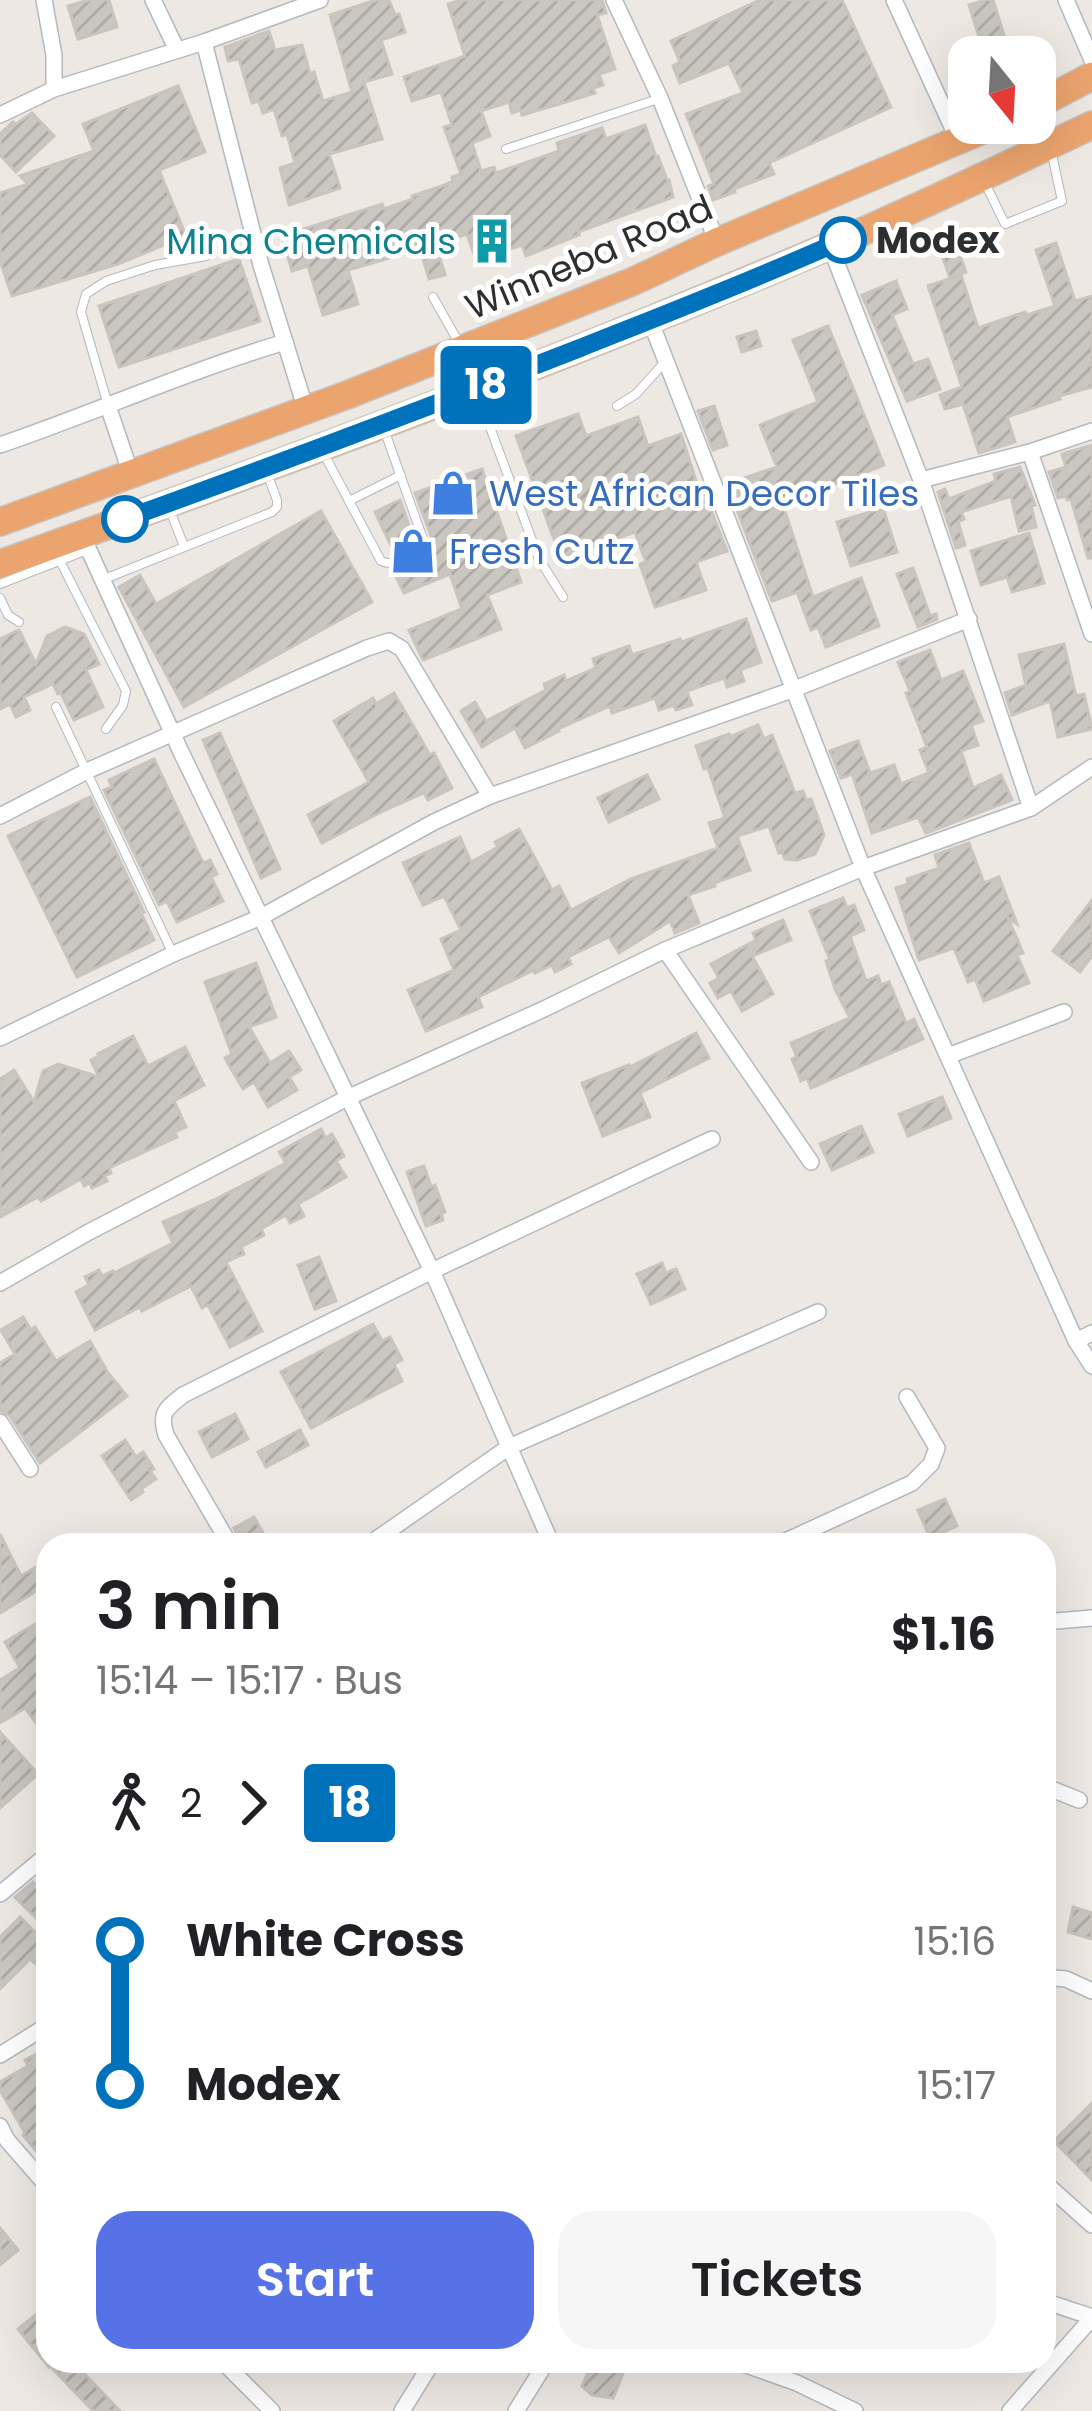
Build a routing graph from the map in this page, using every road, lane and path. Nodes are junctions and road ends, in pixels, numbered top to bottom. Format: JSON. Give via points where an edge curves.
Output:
{"nodes":[{"id":1,"x":44,"y":0,"type":"edge"},
{"id":2,"x":153,"y":0,"type":"edge"},
{"id":3,"x":320,"y":0,"type":"edge"},
{"id":4,"x":614,"y":0,"type":"edge"},
{"id":5,"x":894,"y":0,"type":"edge"},
{"id":6,"x":1066,"y":0,"type":"edge"},
{"id":7,"x":204,"y":42,"type":"junction"},
{"id":8,"x":177,"y":50,"type":"junction"},
{"id":9,"x":1092,"y":60,"type":"edge"},
{"id":10,"x":1092,"y":76,"type":"edge"},
{"id":11,"x":54,"y":89,"type":"junction"},
{"id":12,"x":1056,"y":95,"type":"edge"},
{"id":13,"x":660,"y":98,"type":"junction"},
{"id":14,"x":0,"y":115,"type":"edge"},
{"id":15,"x":948,"y":118,"type":"edge"},
{"id":16,"x":1092,"y":125,"type":"edge"},
{"id":17,"x":954,"y":144,"type":"edge"},
{"id":18,"x":1050,"y":145,"type":"junction"},
{"id":19,"x":506,"y":149,"type":"dead end"},
{"id":20,"x":982,"y":176,"type":"junction"},
{"id":21,"x":717,"y":242,"type":"junction"},
{"id":22,"x":830,"y":246,"type":"junction"},
{"id":23,"x":206,"y":256,"type":"dead end"},
{"id":24,"x":433,"y":297,"type":"dead end"},
{"id":25,"x":650,"y":320,"type":"junction"},
{"id":26,"x":285,"y":342,"type":"junction"},
{"id":27,"x":463,"y":350,"type":"junction"},
{"id":28,"x":666,"y":361,"type":"junction"},
{"id":29,"x":476,"y":388,"type":"junction"},
{"id":30,"x":108,"y":406,"type":"junction"},
{"id":31,"x":616,"y":406,"type":"dead end"},
{"id":32,"x":306,"y":410,"type":"junction"},
{"id":33,"x":382,"y":424,"type":"junction"},
{"id":34,"x":1092,"y":431,"type":"edge"},
{"id":35,"x":0,"y":445,"type":"edge"},
{"id":36,"x":321,"y":448,"type":"junction"},
{"id":37,"x":1030,"y":452,"type":"junction"},
{"id":38,"x":265,"y":469,"type":"junction"},
{"id":39,"x":130,"y":474,"type":"junction"},
{"id":40,"x":400,"y":475,"type":"junction"},
{"id":41,"x":921,"y":480,"type":"junction"},
{"id":42,"x":349,"y":501,"type":"junction"},
{"id":43,"x":167,"y":504,"type":"junction"},
{"id":44,"x":0,"y":522,"type":"edge"},
{"id":45,"x":85,"y":542,"type":"junction"},
{"id":46,"x":184,"y":546,"type":"junction"},
{"id":47,"x":60,"y":561,"type":"junction"},
{"id":48,"x":0,"y":564,"type":"edge"},
{"id":49,"x":103,"y":580,"type":"junction"},
{"id":50,"x":0,"y":584,"type":"edge"},
{"id":51,"x":563,"y":597,"type":"dead end"},
{"id":52,"x":0,"y":598,"type":"edge"},
{"id":53,"x":1086,"y":598,"type":"edge"},
{"id":54,"x":969,"y":619,"type":"junction"},
{"id":55,"x":19,"y":622,"type":"dead end"},
{"id":56,"x":1092,"y":634,"type":"edge"},
{"id":57,"x":148,"y":682,"type":"junction"},
{"id":58,"x":792,"y":690,"type":"junction"},
{"id":59,"x":126,"y":691,"type":"junction"},
{"id":60,"x":56,"y":706,"type":"dead end"},
{"id":61,"x":106,"y":728,"type":"dead end"},
{"id":62,"x":174,"y":734,"type":"junction"},
{"id":63,"x":1092,"y":767,"type":"edge"},
{"id":64,"x":87,"y":771,"type":"junction"},
{"id":65,"x":490,"y":796,"type":"junction"},
{"id":66,"x":1031,"y":808,"type":"junction"},
{"id":67,"x":0,"y":816,"type":"edge"},
{"id":68,"x":863,"y":868,"type":"junction"},
{"id":69,"x":261,"y":917,"type":"junction"},
{"id":70,"x":665,"y":950,"type":"junction"},
{"id":71,"x":173,"y":954,"type":"junction"},
{"id":72,"x":1064,"y":1012,"type":"dead end"},
{"id":73,"x":0,"y":1038,"type":"edge"},
{"id":74,"x":948,"y":1056,"type":"junction"},
{"id":75,"x":346,"y":1098,"type":"junction"},
{"id":76,"x":712,"y":1139,"type":"dead end"},
{"id":77,"x":811,"y":1162,"type":"dead end"},
{"id":78,"x":432,"y":1271,"type":"junction"},
{"id":79,"x":0,"y":1283,"type":"edge"},
{"id":80,"x":818,"y":1312,"type":"dead end"},
{"id":81,"x":1084,"y":1337,"type":"edge"},
{"id":82,"x":1092,"y":1366,"type":"edge"},
{"id":83,"x":907,"y":1397,"type":"dead end"},
{"id":84,"x":0,"y":1422,"type":"edge"},
{"id":85,"x":509,"y":1447,"type":"junction"},
{"id":86,"x":30,"y":1469,"type":"dead end"},
{"id":87,"x":223,"y":1533,"type":"edge"},
{"id":88,"x":385,"y":1533,"type":"edge"},
{"id":89,"x":547,"y":1533,"type":"edge"},
{"id":90,"x":803,"y":1533,"type":"edge"},
{"id":91,"x":1092,"y":1618,"type":"edge"},
{"id":92,"x":1056,"y":1621,"type":"edge"},
{"id":93,"x":1056,"y":1791,"type":"edge"},
{"id":94,"x":1078,"y":1800,"type":"dead end"},
{"id":95,"x":36,"y":1864,"type":"edge"},
{"id":96,"x":0,"y":1894,"type":"edge"},
{"id":97,"x":1056,"y":1978,"type":"edge"},
{"id":98,"x":1092,"y":1991,"type":"edge"},
{"id":99,"x":36,"y":2032,"type":"edge"},
{"id":100,"x":0,"y":2055,"type":"edge"},
{"id":101,"x":2,"y":2137,"type":"edge"},
{"id":102,"x":36,"y":2174,"type":"edge"},
{"id":103,"x":1056,"y":2193,"type":"edge"},
{"id":104,"x":1092,"y":2225,"type":"edge"},
{"id":105,"x":1056,"y":2305,"type":"edge"},
{"id":106,"x":1092,"y":2318,"type":"edge"},
{"id":107,"x":1056,"y":2359,"type":"edge"},
{"id":108,"x":234,"y":2373,"type":"edge"},
{"id":109,"x":426,"y":2373,"type":"edge"},
{"id":110,"x":540,"y":2373,"type":"edge"},
{"id":111,"x":769,"y":2373,"type":"edge"},
{"id":112,"x":1044,"y":2373,"type":"edge"},
{"id":113,"x":272,"y":2411,"type":"edge"},
{"id":114,"x":402,"y":2411,"type":"edge"},
{"id":115,"x":516,"y":2411,"type":"edge"},
{"id":116,"x":855,"y":2411,"type":"edge"},
{"id":117,"x":1010,"y":2411,"type":"edge"}],
"edges":[{"from":1,"to":11,"type":"street"},
{"from":2,"to":8,"type":"street"},
{"from":3,"to":7,"type":"street"},
{"from":4,"to":13,"type":"street"},
{"from":5,"to":15,"type":"street"},
{"from":6,"to":9,"type":"street"},
{"from":7,"to":8,"type":"street"},
{"from":7,"to":26,"type":"street"},
{"from":8,"to":11,"type":"street"},
{"from":10,"to":12,"type":"highway"},
{"from":11,"to":14,"type":"street"},
{"from":13,"to":19,"type":"lane"},
{"from":13,"to":21,"type":"street"},
{"from":16,"to":18,"type":"highway"},
{"from":17,"to":21,"type":"highway","name":"Winneba Road"},
{"from":18,"to":20,"type":"highway"},
{"from":18,"to":20,"type":"lane","via":[[1062,202],[1005,224]]},
{"from":20,"to":22,"type":"highway"},
{"from":21,"to":27,"type":"highway","name":"Winneba Road"},
{"from":22,"to":25,"type":"highway"},
{"from":22,"to":41,"type":"street"},
{"from":23,"to":30,"type":"lane","via":[[155,265],[86,295],[81,312]]},
{"from":24,"to":27,"type":"lane"},
{"from":25,"to":28,"type":"street"},
{"from":25,"to":29,"type":"highway"},
{"from":26,"to":30,"type":"street"},
{"from":26,"to":32,"type":"street"},
{"from":27,"to":32,"type":"highway","name":"Winneba Road"},
{"from":28,"to":31,"type":"lane"},
{"from":28,"to":58,"type":"street"},
{"from":29,"to":33,"type":"highway"},
{"from":29,"to":51,"type":"lane","via":[[539,559]]},
{"from":30,"to":35,"type":"street"},
{"from":30,"to":39,"type":"street"},
{"from":32,"to":39,"type":"highway","name":"Winneba Road"},
{"from":33,"to":36,"type":"highway"},
{"from":33,"to":40,"type":"lane"},
{"from":34,"to":37,"type":"street"},
{"from":36,"to":38,"type":"highway"},
{"from":36,"to":42,"type":"lane"},
{"from":37,"to":41,"type":"street"},
{"from":37,"to":53,"type":"street"},
{"from":38,"to":43,"type":"highway"},
{"from":38,"to":46,"type":"lane","via":[[277,500],[272,512]]},
{"from":39,"to":44,"type":"highway","name":"Winneba Road"},
{"from":40,"to":42,"type":"lane"},
{"from":40,"to":42,"type":"lane","via":[[423,539],[418,553],[381,561]]},
{"from":41,"to":54,"type":"street"},
{"from":43,"to":45,"type":"highway"},
{"from":43,"to":46,"type":"lane"},
{"from":45,"to":47,"type":"lane"},
{"from":45,"to":48,"type":"highway"},
{"from":45,"to":49,"type":"street"},
{"from":46,"to":49,"type":"lane"},
{"from":47,"to":50,"type":"lane"},
{"from":47,"to":59,"type":"lane"},
{"from":49,"to":57,"type":"street"},
{"from":52,"to":55,"type":"lane"},
{"from":53,"to":56,"type":"street"},
{"from":54,"to":58,"type":"street"},
{"from":54,"to":66,"type":"street"},
{"from":57,"to":59,"type":"lane"},
{"from":57,"to":62,"type":"street"},
{"from":58,"to":65,"type":"street"},
{"from":58,"to":68,"type":"street"},
{"from":59,"to":61,"type":"lane"},
{"from":60,"to":64,"type":"lane"},
{"from":62,"to":64,"type":"street"},
{"from":62,"to":65,"type":"street","via":[[389,641],[402,649]]},
{"from":62,"to":69,"type":"street"},
{"from":63,"to":66,"type":"street"},
{"from":64,"to":67,"type":"street"},
{"from":64,"to":71,"type":"lane"},
{"from":65,"to":69,"type":"street"},
{"from":66,"to":68,"type":"street"},
{"from":68,"to":70,"type":"street"},
{"from":68,"to":74,"type":"street"},
{"from":69,"to":71,"type":"street"},
{"from":69,"to":75,"type":"street"},
{"from":70,"to":75,"type":"street"},
{"from":70,"to":77,"type":"street"},
{"from":71,"to":73,"type":"street"},
{"from":72,"to":74,"type":"street"},
{"from":74,"to":81,"type":"street"},
{"from":75,"to":78,"type":"street"},
{"from":75,"to":79,"type":"street"},
{"from":76,"to":78,"type":"street"},
{"from":78,"to":85,"type":"street"},
{"from":78,"to":87,"type":"street","via":[[166,1409],[166,1435]]},
{"from":80,"to":85,"type":"street"},
{"from":81,"to":82,"type":"street"},
{"from":83,"to":90,"type":"street","via":[[938,1448],[932,1463],[912,1483]]},
{"from":84,"to":86,"type":"street"},
{"from":85,"to":88,"type":"street"},
{"from":85,"to":89,"type":"street"},
{"from":91,"to":92,"type":"street"},
{"from":93,"to":94,"type":"street"},
{"from":95,"to":96,"type":"street"},
{"from":97,"to":98,"type":"street"},
{"from":99,"to":100,"type":"street"},
{"from":101,"to":102,"type":"street"},
{"from":103,"to":104,"type":"street"},
{"from":105,"to":106,"type":"street"},
{"from":106,"to":107,"type":"street"},
{"from":108,"to":113,"type":"street"},
{"from":109,"to":114,"type":"street"},
{"from":110,"to":115,"type":"street"},
{"from":111,"to":116,"type":"street"},
{"from":112,"to":117,"type":"street"}]}
